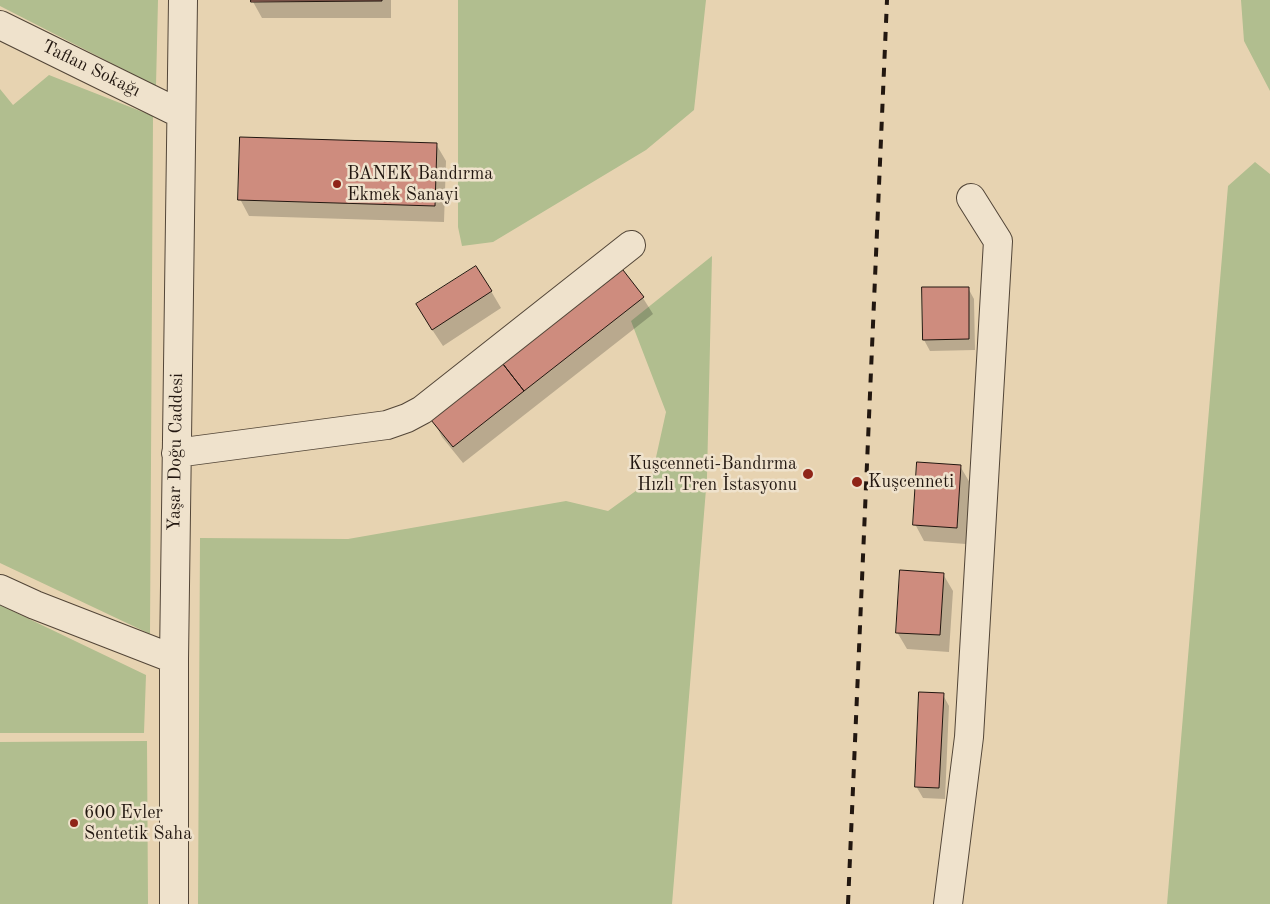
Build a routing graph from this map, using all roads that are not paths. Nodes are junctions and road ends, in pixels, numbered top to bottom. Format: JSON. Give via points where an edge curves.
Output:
{"nodes":[{"id":1,"x":183,"y":0,"type":"edge"},
{"id":2,"x":0,"y":25,"type":"edge"},
{"id":3,"x":181,"y":114,"type":"junction"},
{"id":4,"x":971,"y":198,"type":"dead end"},
{"id":5,"x":631,"y":245,"type":"dead end"},
{"id":6,"x":176,"y":453,"type":"junction"},
{"id":7,"x":0,"y":589,"type":"edge"},
{"id":8,"x":174,"y":659,"type":"junction"},
{"id":9,"x":174,"y":904,"type":"edge"},
{"id":10,"x":948,"y":904,"type":"edge"}],
"edges":[{"from":1,"to":3,"type":"street","name":"Yaşar Doğu Caddesi"},
{"from":2,"to":3,"type":"street","name":"Taflan Sokağı"},
{"from":3,"to":6,"type":"street","name":"Yaşar Doğu Caddesi"},
{"from":4,"to":10,"type":"street","via":[[998,241],[969,737]]},
{"from":5,"to":6,"type":"street","via":[[422,410],[407,418],[386,425]]},
{"from":6,"to":8,"type":"street","name":"Yaşar Doğu Caddesi"},
{"from":7,"to":8,"type":"street"},
{"from":8,"to":9,"type":"street","name":"Yaşar Doğu Caddesi"}]}
